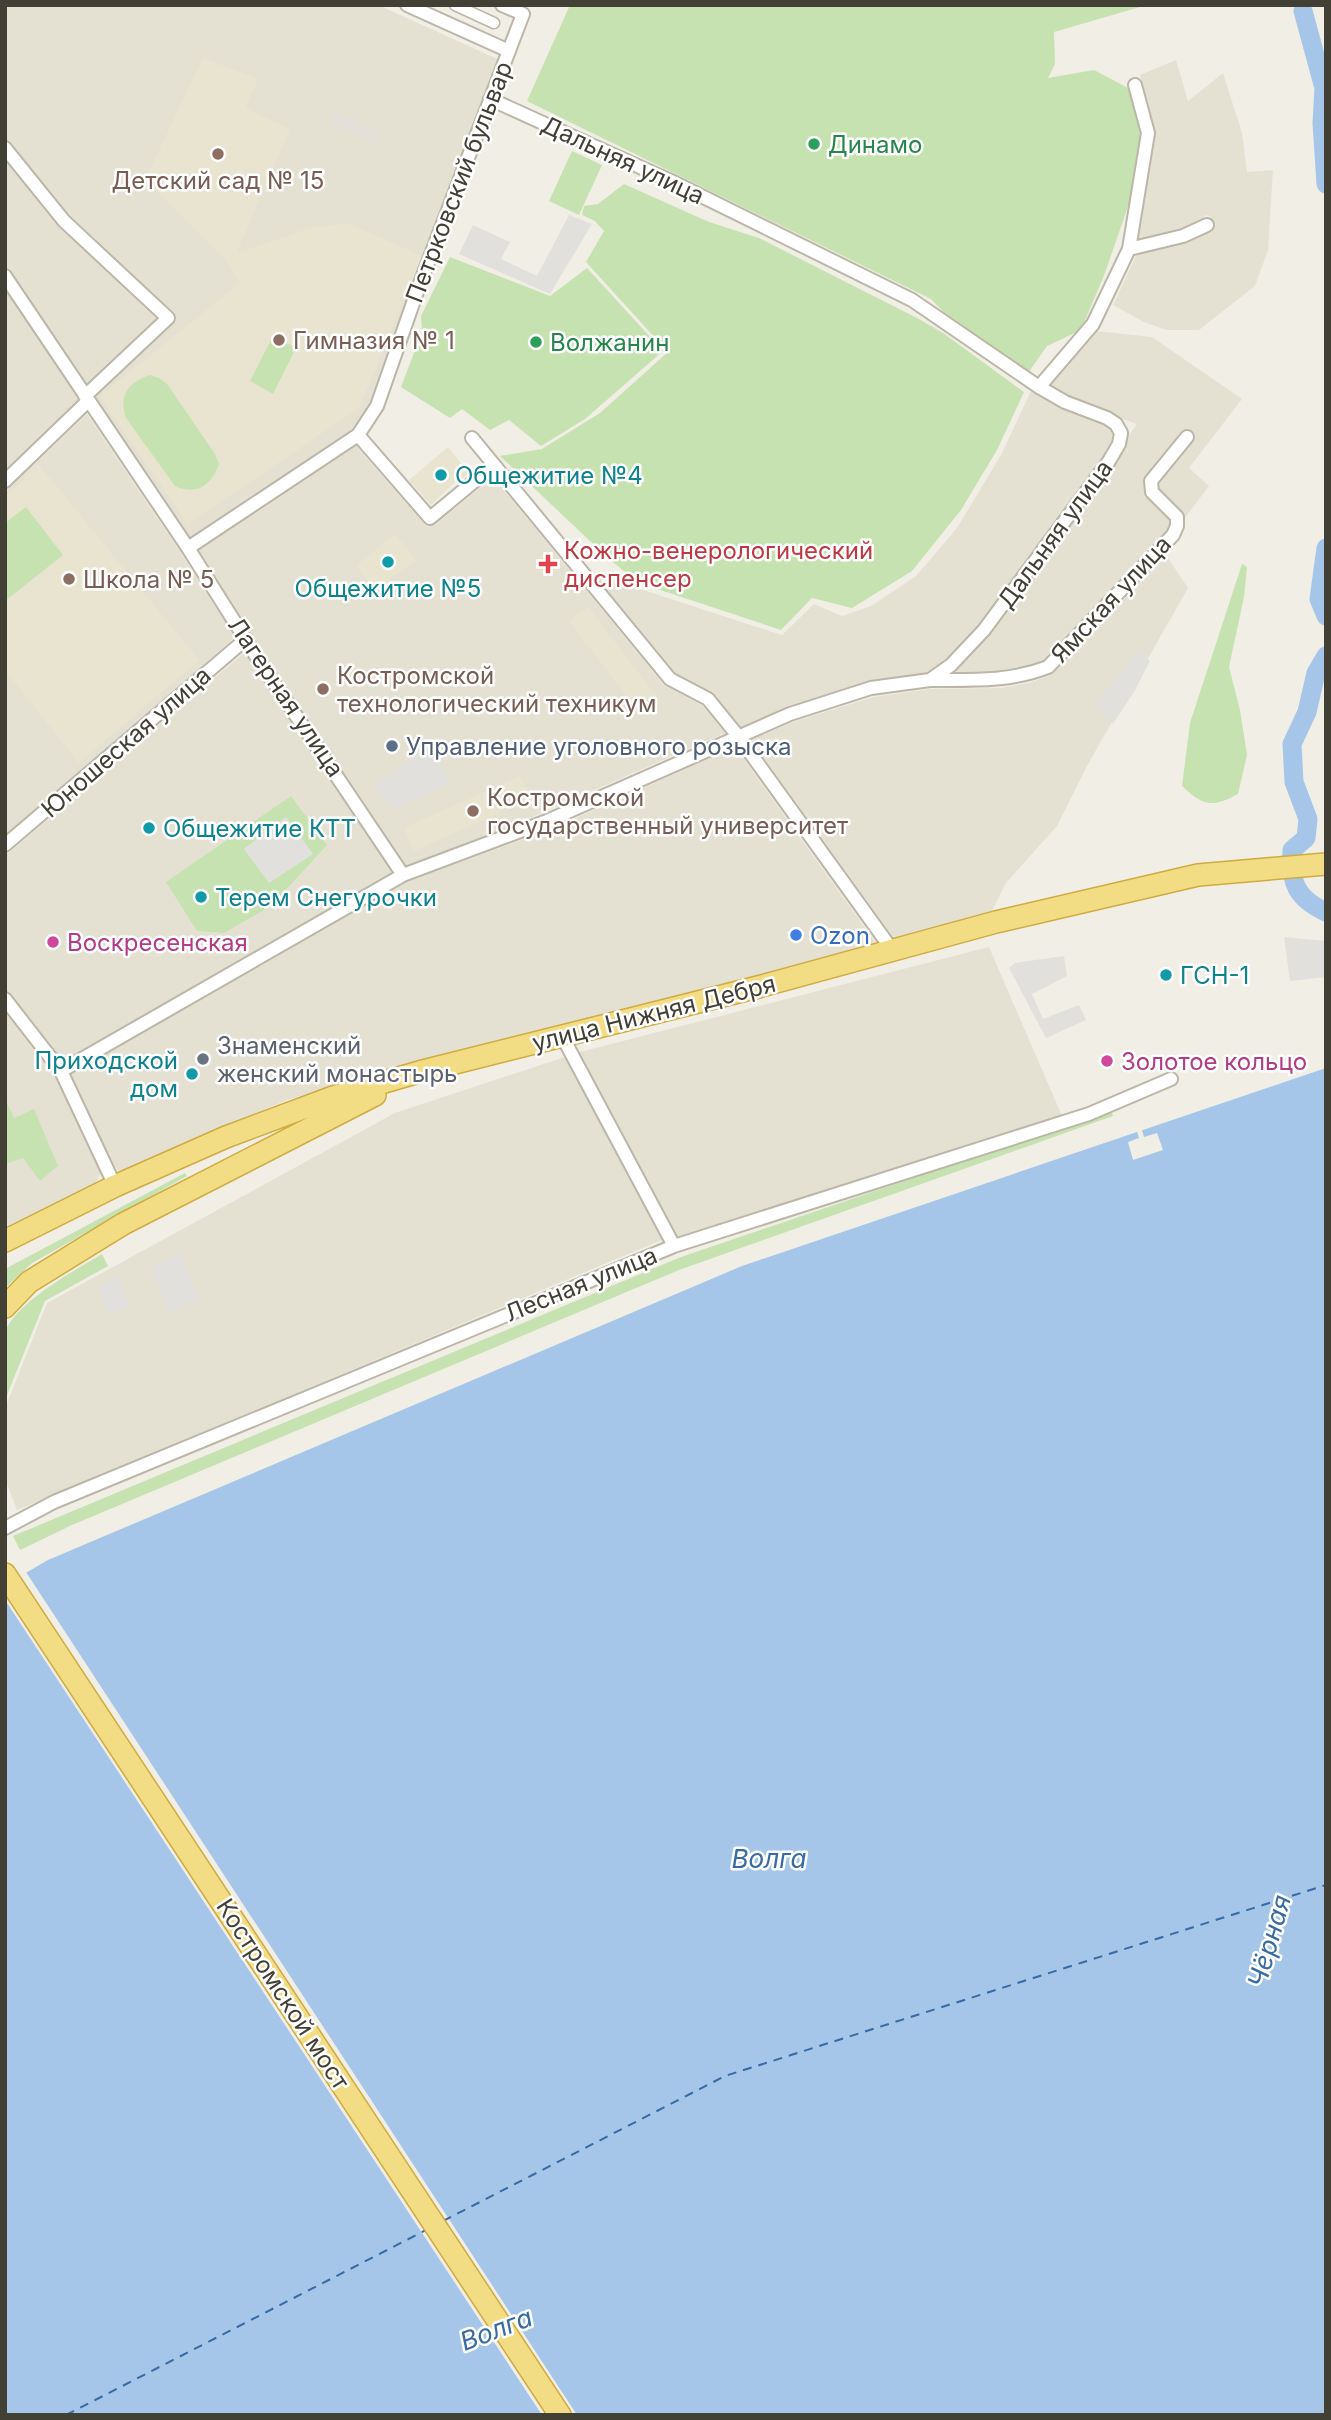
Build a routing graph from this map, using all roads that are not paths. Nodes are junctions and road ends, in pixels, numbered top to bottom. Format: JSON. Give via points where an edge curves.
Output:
{"nodes":[{"id":1,"x":407,"y":5,"type":"edge"},
{"id":2,"x":455,"y":5,"type":"edge"},
{"id":3,"x":502,"y":5,"type":"edge"},
{"id":4,"x":494,"y":23,"type":"dead end"},
{"id":5,"x":509,"y":51,"type":"junction"},
{"id":6,"x":1135,"y":85,"type":"dead end"},
{"id":7,"x":491,"y":99,"type":"junction"},
{"id":8,"x":5,"y":148,"type":"edge"},
{"id":9,"x":1207,"y":225,"type":"dead end"},
{"id":10,"x":1129,"y":249,"type":"junction"},
{"id":11,"x":5,"y":276,"type":"edge"},
{"id":12,"x":1039,"y":387,"type":"junction"},
{"id":13,"x":87,"y":398,"type":"junction"},
{"id":14,"x":358,"y":435,"type":"junction"},
{"id":15,"x":1187,"y":437,"type":"dead end"},
{"id":16,"x":472,"y":438,"type":"dead end"},
{"id":17,"x":494,"y":465,"type":"junction"},
{"id":18,"x":5,"y":481,"type":"edge"},
{"id":19,"x":188,"y":548,"type":"junction"},
{"id":20,"x":246,"y":639,"type":"junction"},
{"id":21,"x":930,"y":680,"type":"junction"},
{"id":22,"x":738,"y":736,"type":"junction"},
{"id":23,"x":5,"y":845,"type":"edge"},
{"id":24,"x":1326,"y":864,"type":"edge"},
{"id":25,"x":403,"y":875,"type":"junction"},
{"id":26,"x":893,"y":951,"type":"junction"},
{"id":27,"x":5,"y":999,"type":"edge"},
{"id":28,"x":562,"y":1037,"type":"junction"},
{"id":29,"x":61,"y":1071,"type":"junction"},
{"id":30,"x":419,"y":1072,"type":"junction"},
{"id":31,"x":1171,"y":1079,"type":"dead end"},
{"id":32,"x":115,"y":1186,"type":"junction"},
{"id":33,"x":5,"y":1241,"type":"edge"},
{"id":34,"x":674,"y":1246,"type":"junction"},
{"id":35,"x":5,"y":1307,"type":"edge"},
{"id":36,"x":5,"y":1528,"type":"edge"},
{"id":37,"x":5,"y":1574,"type":"edge"},
{"id":38,"x":560,"y":2415,"type":"edge"}],
"edges":[{"from":1,"to":5,"type":"street","name":"Петрковский бульвар"},
{"from":2,"to":4,"type":"street"},
{"from":3,"to":5,"type":"street","name":"Петрковский бульвар","via":[[523,14]]},
{"from":5,"to":7,"type":"street","name":"Петрковский бульвар"},
{"from":6,"to":10,"type":"street","via":[[1148,133]]},
{"from":7,"to":12,"type":"street","name":"Дальняя улица","via":[[673,182],[912,300]]},
{"from":7,"to":14,"type":"street","name":"Петрковский бульвар","via":[[377,406]]},
{"from":8,"to":13,"type":"street","via":[[64,221],[168,318]]},
{"from":9,"to":10,"type":"street"},
{"from":10,"to":12,"type":"street","via":[[1093,324]]},
{"from":11,"to":13,"type":"street","name":"Лагерная улица"},
{"from":12,"to":21,"type":"street","name":"Дальняя улица","via":[[1116,424],[1121,433],[1119,444],[984,630]]},
{"from":13,"to":18,"type":"street"},
{"from":13,"to":19,"type":"street","name":"Лагерная улица"},
{"from":14,"to":17,"type":"street","via":[[430,518]]},
{"from":14,"to":19,"type":"street","name":"Петрковский бульвар"},
{"from":15,"to":21,"type":"street","name":"Ямская улица","via":[[1150,487],[1177,517],[1173,535],[1048,667],[999,679]]},
{"from":16,"to":17,"type":"street"},
{"from":17,"to":22,"type":"street","via":[[670,679],[708,699]]},
{"from":19,"to":20,"type":"street","name":"Лагерная улица"},
{"from":20,"to":23,"type":"street","name":"Юношеская улица"},
{"from":20,"to":25,"type":"street","name":"Лагерная улица"},
{"from":21,"to":22,"type":"street","via":[[871,688]]},
{"from":22,"to":25,"type":"street","via":[[547,821]]},
{"from":22,"to":26,"type":"street"},
{"from":24,"to":26,"type":"highway","name":"улица Нижняя Дебря","via":[[1198,875]]},
{"from":25,"to":29,"type":"street"},
{"from":26,"to":28,"type":"highway","name":"улица Нижняя Дебря"},
{"from":27,"to":29,"type":"street"},
{"from":28,"to":30,"type":"highway","name":"улица Нижняя Дебря"},
{"from":28,"to":34,"type":"street"},
{"from":29,"to":32,"type":"street"},
{"from":30,"to":32,"type":"highway","name":"улица Нижняя Дебря","via":[[270,1119]]},
{"from":30,"to":35,"type":"highway","via":[[123,1224],[29,1282]]},
{"from":31,"to":34,"type":"street","name":"Лесная улица","via":[[1089,1114]]},
{"from":32,"to":33,"type":"highway","name":"улица Нижняя Дебря"},
{"from":34,"to":36,"type":"street","name":"Лесная улица","via":[[64,1498]]},
{"from":37,"to":38,"type":"highway","name":"Костромской мост"}]}
